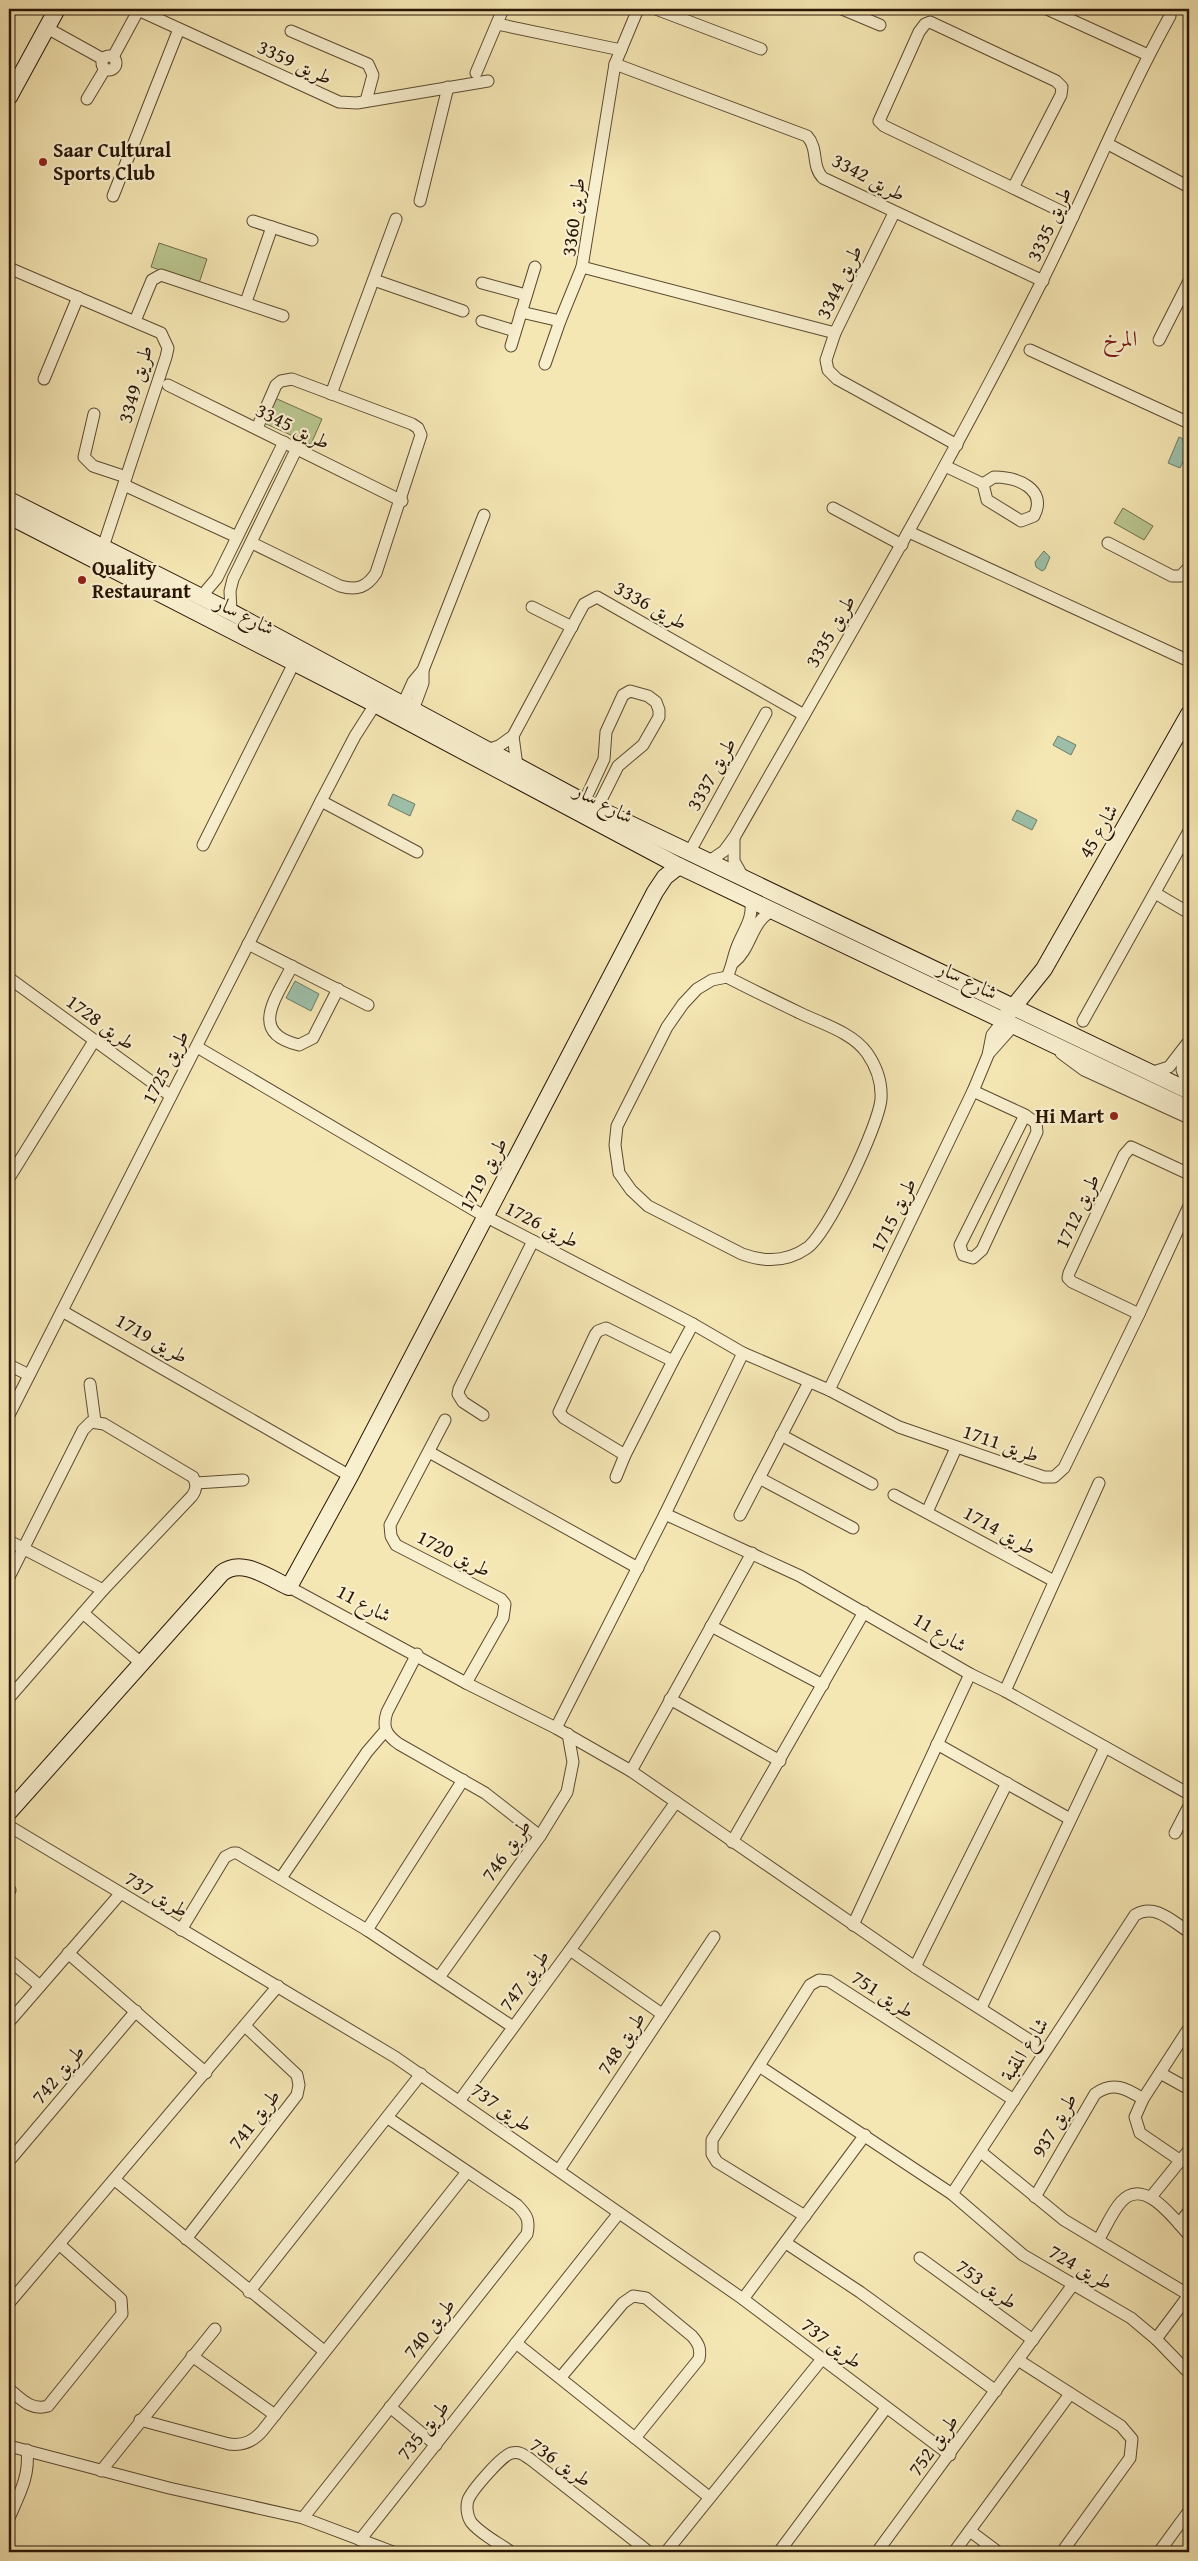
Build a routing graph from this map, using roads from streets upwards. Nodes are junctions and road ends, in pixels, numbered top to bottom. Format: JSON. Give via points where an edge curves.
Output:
{"nodes":[{"id":1,"x":57,"y":9,"type":"edge"},
{"id":2,"x":138,"y":9,"type":"edge"},
{"id":3,"x":503,"y":9,"type":"edge"},
{"id":4,"x":638,"y":9,"type":"edge"},
{"id":5,"x":656,"y":9,"type":"edge"},
{"id":6,"x":842,"y":9,"type":"edge"},
{"id":7,"x":1047,"y":9,"type":"edge"},
{"id":8,"x":1170,"y":16,"type":"dead end"},
{"id":9,"x":497,"y":24,"type":"junction"},
{"id":10,"x":880,"y":25,"type":"dead end"},
{"id":11,"x":47,"y":28,"type":"junction"},
{"id":12,"x":178,"y":29,"type":"junction"},
{"id":13,"x":291,"y":31,"type":"dead end"},
{"id":14,"x":761,"y":49,"type":"dead end"},
{"id":15,"x":621,"y":50,"type":"junction"},
{"id":16,"x":1148,"y":55,"type":"junction"},
{"id":17,"x":107,"y":62,"type":"junction"},
{"id":18,"x":615,"y":64,"type":"junction"},
{"id":19,"x":476,"y":73,"type":"dead end"},
{"id":20,"x":488,"y":81,"type":"dead end"},
{"id":21,"x":448,"y":87,"type":"junction"},
{"id":22,"x":9,"y":97,"type":"edge"},
{"id":23,"x":88,"y":99,"type":"dead end"},
{"id":24,"x":366,"y":101,"type":"junction"},
{"id":25,"x":1108,"y":144,"type":"junction"},
{"id":26,"x":1189,"y":187,"type":"edge"},
{"id":27,"x":1014,"y":188,"type":"junction"},
{"id":28,"x":113,"y":196,"type":"dead end"},
{"id":29,"x":420,"y":201,"type":"dead end"},
{"id":30,"x":894,"y":213,"type":"junction"},
{"id":31,"x":1073,"y":217,"type":"junction"},
{"id":32,"x":396,"y":219,"type":"dead end"},
{"id":33,"x":253,"y":221,"type":"dead end"},
{"id":34,"x":272,"y":227,"type":"junction"},
{"id":35,"x":312,"y":240,"type":"dead end"},
{"id":36,"x":535,"y":266,"type":"dead end"},
{"id":37,"x":582,"y":267,"type":"junction"},
{"id":38,"x":9,"y":268,"type":"edge"},
{"id":39,"x":374,"y":280,"type":"junction"},
{"id":40,"x":1043,"y":281,"type":"junction"},
{"id":41,"x":1189,"y":281,"type":"edge"},
{"id":42,"x":482,"y":283,"type":"dead end"},
{"id":43,"x":526,"y":296,"type":"junction"},
{"id":44,"x":78,"y":297,"type":"junction"},
{"id":45,"x":246,"y":302,"type":"junction"},
{"id":46,"x":463,"y":312,"type":"dead end"},
{"id":47,"x":521,"y":312,"type":"junction"},
{"id":48,"x":283,"y":316,"type":"dead end"},
{"id":49,"x":560,"y":320,"type":"junction"},
{"id":50,"x":135,"y":321,"type":"junction"},
{"id":51,"x":482,"y":321,"type":"dead end"},
{"id":52,"x":515,"y":331,"type":"junction"},
{"id":53,"x":835,"y":333,"type":"junction"},
{"id":54,"x":1159,"y":340,"type":"dead end"},
{"id":55,"x":511,"y":346,"type":"dead end"},
{"id":56,"x":1030,"y":350,"type":"dead end"},
{"id":57,"x":545,"y":364,"type":"dead end"},
{"id":58,"x":44,"y":379,"type":"dead end"},
{"id":59,"x":168,"y":385,"type":"dead end"},
{"id":60,"x":331,"y":394,"type":"junction"},
{"id":61,"x":94,"y":414,"type":"dead end"},
{"id":62,"x":1189,"y":423,"type":"edge"},
{"id":63,"x":256,"y":428,"type":"junction"},
{"id":64,"x":284,"y":442,"type":"junction"},
{"id":65,"x":957,"y":445,"type":"junction"},
{"id":66,"x":297,"y":448,"type":"junction"},
{"id":67,"x":946,"y":466,"type":"junction"},
{"id":68,"x":125,"y":481,"type":"junction"},
{"id":69,"x":983,"y":484,"type":"junction"},
{"id":70,"x":9,"y":500,"type":"edge"},
{"id":71,"x":402,"y":501,"type":"junction"},
{"id":72,"x":833,"y":508,"type":"dead end"},
{"id":73,"x":484,"y":515,"type":"dead end"},
{"id":74,"x":9,"y":516,"type":"edge"},
{"id":75,"x":909,"y":532,"type":"junction"},
{"id":76,"x":237,"y":537,"type":"junction"},
{"id":77,"x":1108,"y":543,"type":"dead end"},
{"id":78,"x":251,"y":544,"type":"junction"},
{"id":79,"x":902,"y":545,"type":"junction"},
{"id":80,"x":103,"y":547,"type":"junction"},
{"id":81,"x":1189,"y":567,"type":"edge"},
{"id":82,"x":200,"y":598,"type":"junction"},
{"id":83,"x":532,"y":607,"type":"dead end"},
{"id":84,"x":231,"y":612,"type":"junction"},
{"id":85,"x":572,"y":627,"type":"junction"},
{"id":86,"x":1189,"y":660,"type":"edge"},
{"id":87,"x":294,"y":663,"type":"junction"},
{"id":88,"x":374,"y":696,"type":"junction"},
{"id":89,"x":408,"y":707,"type":"junction"},
{"id":90,"x":766,"y":713,"type":"dead end"},
{"id":91,"x":1189,"y":714,"type":"edge"},
{"id":92,"x":804,"y":715,"type":"junction"},
{"id":93,"x":513,"y":736,"type":"junction"},
{"id":94,"x":487,"y":750,"type":"junction"},
{"id":95,"x":517,"y":766,"type":"junction"},
{"id":96,"x":321,"y":801,"type":"junction"},
{"id":97,"x":591,"y":805,"type":"junction"},
{"id":98,"x":1189,"y":831,"type":"edge"},
{"id":99,"x":735,"y":836,"type":"junction"},
{"id":100,"x":203,"y":845,"type":"dead end"},
{"id":101,"x":417,"y":852,"type":"dead end"},
{"id":102,"x":689,"y":853,"type":"junction"},
{"id":103,"x":655,"y":854,"type":"junction"},
{"id":104,"x":708,"y":862,"type":"junction"},
{"id":105,"x":679,"y":866,"type":"junction"},
{"id":106,"x":744,"y":880,"type":"junction"},
{"id":107,"x":655,"y":892,"type":"junction"},
{"id":108,"x":1155,"y":893,"type":"junction"},
{"id":109,"x":750,"y":899,"type":"junction"},
{"id":110,"x":773,"y":911,"type":"junction"},
{"id":111,"x":1189,"y":913,"type":"edge"},
{"id":112,"x":248,"y":944,"type":"junction"},
{"id":113,"x":734,"y":962,"type":"junction"},
{"id":114,"x":292,"y":966,"type":"junction"},
{"id":115,"x":727,"y":977,"type":"junction"},
{"id":116,"x":9,"y":978,"type":"edge"},
{"id":117,"x":338,"y":989,"type":"junction"},
{"id":118,"x":368,"y":1005,"type":"dead end"},
{"id":119,"x":1013,"y":1016,"type":"junction"},
{"id":120,"x":1083,"y":1021,"type":"dead end"},
{"id":121,"x":94,"y":1041,"type":"junction"},
{"id":122,"x":1046,"y":1041,"type":"junction"},
{"id":123,"x":1187,"y":1045,"type":"edge"},
{"id":124,"x":197,"y":1046,"type":"junction"},
{"id":125,"x":1150,"y":1073,"type":"junction"},
{"id":126,"x":1189,"y":1087,"type":"edge"},
{"id":127,"x":974,"y":1091,"type":"junction"},
{"id":128,"x":1189,"y":1091,"type":"edge"},
{"id":129,"x":171,"y":1096,"type":"junction"},
{"id":130,"x":1189,"y":1108,"type":"edge"},
{"id":131,"x":1025,"y":1115,"type":"junction"},
{"id":132,"x":1189,"y":1118,"type":"edge"},
{"id":133,"x":1189,"y":1174,"type":"edge"},
{"id":134,"x":9,"y":1178,"type":"edge"},
{"id":135,"x":1189,"y":1206,"type":"edge"},
{"id":136,"x":485,"y":1216,"type":"junction"},
{"id":137,"x":534,"y":1241,"type":"junction"},
{"id":138,"x":62,"y":1311,"type":"junction"},
{"id":139,"x":1139,"y":1314,"type":"junction"},
{"id":140,"x":694,"y":1324,"type":"junction"},
{"id":141,"x":743,"y":1353,"type":"junction"},
{"id":142,"x":673,"y":1361,"type":"junction"},
{"id":143,"x":9,"y":1365,"type":"edge"},
{"id":144,"x":29,"y":1375,"type":"junction"},
{"id":145,"x":809,"y":1382,"type":"junction"},
{"id":146,"x":90,"y":1384,"type":"dead end"},
{"id":147,"x":829,"y":1390,"type":"junction"},
{"id":148,"x":483,"y":1415,"type":"dead end"},
{"id":149,"x":9,"y":1416,"type":"edge"},
{"id":150,"x":445,"y":1420,"type":"dead end"},
{"id":151,"x":95,"y":1421,"type":"junction"},
{"id":152,"x":781,"y":1435,"type":"junction"},
{"id":153,"x":956,"y":1448,"type":"junction"},
{"id":154,"x":429,"y":1452,"type":"junction"},
{"id":155,"x":625,"y":1454,"type":"junction"},
{"id":156,"x":350,"y":1476,"type":"junction"},
{"id":157,"x":616,"y":1477,"type":"dead end"},
{"id":158,"x":759,"y":1478,"type":"junction"},
{"id":159,"x":243,"y":1480,"type":"dead end"},
{"id":160,"x":1099,"y":1482,"type":"dead end"},
{"id":161,"x":196,"y":1483,"type":"junction"},
{"id":162,"x":872,"y":1484,"type":"dead end"},
{"id":163,"x":894,"y":1495,"type":"dead end"},
{"id":164,"x":927,"y":1512,"type":"junction"},
{"id":165,"x":665,"y":1514,"type":"junction"},
{"id":166,"x":740,"y":1514,"type":"dead end"},
{"id":167,"x":853,"y":1528,"type":"dead end"},
{"id":168,"x":9,"y":1541,"type":"edge"},
{"id":169,"x":23,"y":1548,"type":"junction"},
{"id":170,"x":752,"y":1553,"type":"junction"},
{"id":171,"x":638,"y":1568,"type":"junction"},
{"id":172,"x":9,"y":1577,"type":"edge"},
{"id":173,"x":1054,"y":1581,"type":"junction"},
{"id":174,"x":289,"y":1588,"type":"junction"},
{"id":175,"x":103,"y":1590,"type":"junction"},
{"id":176,"x":864,"y":1612,"type":"junction"},
{"id":177,"x":83,"y":1613,"type":"junction"},
{"id":178,"x":711,"y":1626,"type":"junction"},
{"id":179,"x":417,"y":1654,"type":"junction"},
{"id":180,"x":141,"y":1664,"type":"junction"},
{"id":181,"x":970,"y":1674,"type":"junction"},
{"id":182,"x":466,"y":1683,"type":"junction"},
{"id":183,"x":823,"y":1686,"type":"junction"},
{"id":184,"x":1005,"y":1691,"type":"junction"},
{"id":185,"x":9,"y":1698,"type":"edge"},
{"id":186,"x":670,"y":1699,"type":"junction"},
{"id":187,"x":556,"y":1728,"type":"junction"},
{"id":188,"x":385,"y":1731,"type":"junction"},
{"id":189,"x":568,"y":1734,"type":"junction"},
{"id":190,"x":937,"y":1744,"type":"junction"},
{"id":191,"x":1105,"y":1746,"type":"junction"},
{"id":192,"x":780,"y":1761,"type":"junction"},
{"id":193,"x":631,"y":1771,"type":"junction"},
{"id":194,"x":462,"y":1780,"type":"junction"},
{"id":195,"x":1006,"y":1783,"type":"junction"},
{"id":196,"x":1189,"y":1794,"type":"edge"},
{"id":197,"x":676,"y":1802,"type":"junction"},
{"id":198,"x":1189,"y":1806,"type":"edge"},
{"id":199,"x":9,"y":1812,"type":"edge"},
{"id":200,"x":1070,"y":1819,"type":"junction"},
{"id":201,"x":9,"y":1826,"type":"edge"},
{"id":202,"x":1175,"y":1833,"type":"dead end"},
{"id":203,"x":540,"y":1836,"type":"junction"},
{"id":204,"x":732,"y":1842,"type":"junction"},
{"id":205,"x":280,"y":1878,"type":"junction"},
{"id":206,"x":120,"y":1894,"type":"junction"},
{"id":207,"x":853,"y":1925,"type":"junction"},
{"id":208,"x":181,"y":1930,"type":"junction"},
{"id":209,"x":367,"y":1930,"type":"junction"},
{"id":210,"x":1189,"y":1932,"type":"edge"},
{"id":211,"x":714,"y":1937,"type":"dead end"},
{"id":212,"x":570,"y":1950,"type":"junction"},
{"id":213,"x":68,"y":1953,"type":"junction"},
{"id":214,"x":9,"y":1960,"type":"edge"},
{"id":215,"x":915,"y":1967,"type":"junction"},
{"id":216,"x":440,"y":1976,"type":"junction"},
{"id":217,"x":40,"y":1986,"type":"junction"},
{"id":218,"x":278,"y":1986,"type":"junction"},
{"id":219,"x":981,"y":2008,"type":"junction"},
{"id":220,"x":136,"y":2011,"type":"junction"},
{"id":221,"x":662,"y":2014,"type":"junction"},
{"id":222,"x":9,"y":2022,"type":"edge"},
{"id":223,"x":245,"y":2026,"type":"junction"},
{"id":224,"x":513,"y":2027,"type":"junction"},
{"id":225,"x":1189,"y":2028,"type":"edge"},
{"id":226,"x":1045,"y":2050,"type":"junction"},
{"id":227,"x":759,"y":2066,"type":"junction"},
{"id":228,"x":206,"y":2072,"type":"junction"},
{"id":229,"x":1160,"y":2073,"type":"junction"},
{"id":230,"x":421,"y":2074,"type":"junction"},
{"id":231,"x":1189,"y":2089,"type":"edge"},
{"id":232,"x":1143,"y":2099,"type":"junction"},
{"id":233,"x":460,"y":2100,"type":"junction"},
{"id":234,"x":1014,"y":2100,"type":"junction"},
{"id":235,"x":388,"y":2118,"type":"junction"},
{"id":236,"x":865,"y":2135,"type":"junction"},
{"id":237,"x":1189,"y":2150,"type":"edge"},
{"id":238,"x":981,"y":2152,"type":"junction"},
{"id":239,"x":1181,"y":2160,"type":"junction"},
{"id":240,"x":9,"y":2162,"type":"edge"},
{"id":241,"x":559,"y":2170,"type":"junction"},
{"id":242,"x":467,"y":2172,"type":"junction"},
{"id":243,"x":115,"y":2180,"type":"junction"},
{"id":244,"x":952,"y":2194,"type":"junction"},
{"id":245,"x":1034,"y":2197,"type":"junction"},
{"id":246,"x":1151,"y":2197,"type":"junction"},
{"id":247,"x":1189,"y":2211,"type":"edge"},
{"id":248,"x":619,"y":2214,"type":"junction"},
{"id":249,"x":805,"y":2216,"type":"junction"},
{"id":250,"x":1179,"y":2224,"type":"junction"},
{"id":251,"x":1189,"y":2235,"type":"edge"},
{"id":252,"x":186,"y":2239,"type":"junction"},
{"id":253,"x":1099,"y":2239,"type":"junction"},
{"id":254,"x":786,"y":2243,"type":"junction"},
{"id":255,"x":60,"y":2246,"type":"junction"},
{"id":256,"x":920,"y":2258,"type":"dead end"},
{"id":257,"x":1072,"y":2286,"type":"junction"},
{"id":258,"x":249,"y":2292,"type":"junction"},
{"id":259,"x":1189,"y":2295,"type":"edge"},
{"id":260,"x":743,"y":2299,"type":"junction"},
{"id":261,"x":9,"y":2304,"type":"edge"},
{"id":262,"x":216,"y":2329,"type":"dead end"},
{"id":263,"x":1156,"y":2339,"type":"junction"},
{"id":264,"x":1033,"y":2340,"type":"junction"},
{"id":265,"x":516,"y":2343,"type":"junction"},
{"id":266,"x":324,"y":2351,"type":"junction"},
{"id":267,"x":192,"y":2356,"type":"junction"},
{"id":268,"x":822,"y":2358,"type":"junction"},
{"id":269,"x":1018,"y":2360,"type":"junction"},
{"id":270,"x":1189,"y":2374,"type":"edge"},
{"id":271,"x":561,"y":2377,"type":"junction"},
{"id":272,"x":9,"y":2389,"type":"edge"},
{"id":273,"x":996,"y":2391,"type":"junction"},
{"id":274,"x":1070,"y":2394,"type":"junction"},
{"id":275,"x":390,"y":2408,"type":"junction"},
{"id":276,"x":886,"y":2408,"type":"junction"},
{"id":277,"x":275,"y":2415,"type":"junction"},
{"id":278,"x":140,"y":2420,"type":"junction"},
{"id":279,"x":636,"y":2438,"type":"junction"},
{"id":280,"x":436,"y":2445,"type":"junction"},
{"id":281,"x":9,"y":2446,"type":"edge"},
{"id":282,"x":27,"y":2450,"type":"junction"},
{"id":283,"x":950,"y":2455,"type":"junction"},
{"id":284,"x":101,"y":2471,"type":"junction"},
{"id":285,"x":709,"y":2497,"type":"junction"},
{"id":286,"x":1189,"y":2511,"type":"edge"},
{"id":287,"x":9,"y":2518,"type":"edge"},
{"id":288,"x":303,"y":2518,"type":"junction"},
{"id":289,"x":970,"y":2531,"type":"junction"},
{"id":290,"x":360,"y":2540,"type":"junction"},
{"id":291,"x":393,"y":2552,"type":"edge"},
{"id":292,"x":511,"y":2552,"type":"edge"},
{"id":293,"x":649,"y":2552,"type":"edge"},
{"id":294,"x":666,"y":2552,"type":"edge"},
{"id":295,"x":779,"y":2552,"type":"edge"},
{"id":296,"x":877,"y":2552,"type":"edge"},
{"id":297,"x":954,"y":2552,"type":"edge"},
{"id":298,"x":998,"y":2552,"type":"edge"},
{"id":299,"x":1062,"y":2552,"type":"edge"},
{"id":300,"x":1159,"y":2552,"type":"edge"}],
"edges":[{"from":1,"to":11,"type":"street"},
{"from":2,"to":12,"type":"street","name":"طريق 3359"},
{"from":2,"to":17,"type":"street"},
{"from":3,"to":9,"type":"street"},
{"from":4,"to":15,"type":"street","name":"طريق 3360"},
{"from":5,"to":14,"type":"street"},
{"from":6,"to":10,"type":"street"},
{"from":7,"to":16,"type":"street"},
{"from":8,"to":16,"type":"street","name":"طريق 3335"},
{"from":9,"to":15,"type":"street"},
{"from":9,"to":19,"type":"street"},
{"from":11,"to":17,"type":"street"},
{"from":11,"to":22,"type":"street"},
{"from":12,"to":24,"type":"street","name":"طريق 3359","via":[[331,99],[348,103]]},
{"from":12,"to":28,"type":"street"},
{"from":13,"to":24,"type":"street","via":[[368,64],[374,75]]},
{"from":15,"to":18,"type":"street","name":"طريق 3360"},
{"from":16,"to":25,"type":"street","name":"طريق 3335"},
{"from":17,"to":23,"type":"street"},
{"from":18,"to":30,"type":"street","name":"طريق 3342","via":[[807,136],[813,142],[816,167],[823,178]]},
{"from":18,"to":37,"type":"street","name":"طريق 3360"},
{"from":20,"to":21,"type":"street","name":"طريق 3359"},
{"from":21,"to":24,"type":"street","name":"طريق 3359"},
{"from":21,"to":29,"type":"street"},
{"from":25,"to":26,"type":"street"},
{"from":25,"to":31,"type":"street","name":"طريق 3335"},
{"from":27,"to":27,"type":"street","via":[[879,122],[925,24],[935,23],[1062,87],[1061,95]]},
{"from":27,"to":31,"type":"street"},
{"from":30,"to":40,"type":"street","name":"طريق 3342"},
{"from":30,"to":53,"type":"street","name":"طريق 3344"},
{"from":31,"to":40,"type":"street","name":"طريق 3335"},
{"from":32,"to":39,"type":"street"},
{"from":33,"to":34,"type":"street"},
{"from":34,"to":35,"type":"street"},
{"from":34,"to":45,"type":"street"},
{"from":36,"to":43,"type":"street"},
{"from":37,"to":49,"type":"street"},
{"from":37,"to":53,"type":"street","name":"طريق 3360"},
{"from":38,"to":44,"type":"street","name":"طريق 3349"},
{"from":39,"to":46,"type":"street"},
{"from":39,"to":60,"type":"street"},
{"from":40,"to":65,"type":"street","name":"طريق 3335"},
{"from":41,"to":54,"type":"street"},
{"from":42,"to":43,"type":"street"},
{"from":43,"to":47,"type":"street"},
{"from":44,"to":50,"type":"street","name":"طريق 3349"},
{"from":44,"to":58,"type":"street"},
{"from":45,"to":48,"type":"street"},
{"from":45,"to":50,"type":"street","via":[[161,275],[152,280]]},
{"from":47,"to":49,"type":"street"},
{"from":47,"to":52,"type":"street"},
{"from":49,"to":57,"type":"street"},
{"from":50,"to":68,"type":"street","name":"طريق 3349","via":[[161,333],[168,348]]},
{"from":51,"to":52,"type":"street"},
{"from":52,"to":55,"type":"street"},
{"from":53,"to":65,"type":"street","name":"طريق 3344","via":[[826,360],[828,370],[837,379]]},
{"from":56,"to":62,"type":"street"},
{"from":59,"to":63,"type":"street","name":"طريق 3345"},
{"from":60,"to":63,"type":"street","via":[[292,379],[281,381]]},
{"from":60,"to":71,"type":"street","via":[[418,428],[420,442]]},
{"from":61,"to":68,"type":"street","via":[[84,456],[93,466]]},
{"from":63,"to":64,"type":"street","name":"طريق 3345"},
{"from":64,"to":66,"type":"street","name":"طريق 3345"},
{"from":64,"to":76,"type":"street"},
{"from":65,"to":67,"type":"street","name":"طريق 3335"},
{"from":66,"to":71,"type":"street","name":"طريق 3345"},
{"from":66,"to":78,"type":"street"},
{"from":67,"to":69,"type":"street"},
{"from":67,"to":75,"type":"street","name":"طريق 3335"},
{"from":68,"to":76,"type":"street"},
{"from":68,"to":80,"type":"street","name":"طريق 3349"},
{"from":69,"to":69,"type":"street","via":[[994,477],[1003,477],[1032,490],[1038,498],[1039,507],[1034,516],[1022,521],[992,506]]},
{"from":70,"to":80,"type":"street","name":"شارع سار"},
{"from":71,"to":78,"type":"street","via":[[376,573],[361,588],[340,586]]},
{"from":72,"to":79,"type":"street"},
{"from":73,"to":89,"type":"street","via":[[423,670],[423,682]]},
{"from":74,"to":87,"type":"street","name":"شارع سار"},
{"from":75,"to":79,"type":"street","name":"طريق 3335"},
{"from":75,"to":86,"type":"street"},
{"from":76,"to":78,"type":"street"},
{"from":76,"to":82,"type":"street","via":[[217,578]]},
{"from":77,"to":81,"type":"street","via":[[1172,576],[1181,576]]},
{"from":78,"to":84,"type":"street","via":[[232,583]]},
{"from":79,"to":92,"type":"street","name":"طريق 3335"},
{"from":80,"to":82,"type":"street","name":"شارع سار"},
{"from":82,"to":84,"type":"street","name":"شارع سار"},
{"from":83,"to":85,"type":"street"},
{"from":84,"to":88,"type":"street","name":"شارع سار"},
{"from":85,"to":92,"type":"street","name":"طريق 3336","via":[[587,600],[602,598]]},
{"from":85,"to":93,"type":"street","name":"طريق 3336"},
{"from":87,"to":88,"type":"street","name":"شارع سار"},
{"from":87,"to":100,"type":"street"},
{"from":88,"to":89,"type":"street","name":"شارع سار"},
{"from":88,"to":96,"type":"street","name":"طريق 1725"},
{"from":88,"to":103,"type":"street","name":"شارع سار"},
{"from":89,"to":94,"type":"street","name":"شارع سار"},
{"from":90,"to":102,"type":"street","name":"طريق 3337"},
{"from":91,"to":119,"type":"street","name":"شارع 45","via":[[1044,969]]},
{"from":92,"to":99,"type":"street","name":"طريق 3335"},
{"from":93,"to":94,"type":"street"},
{"from":93,"to":95,"type":"street"},
{"from":94,"to":95,"type":"street","name":"شارع سار"},
{"from":95,"to":97,"type":"street","name":"شارع سار"},
{"from":96,"to":101,"type":"street"},
{"from":96,"to":112,"type":"street","name":"طريق 1725"},
{"from":97,"to":97,"type":"street","via":[[618,766],[643,745],[659,717],[656,702],[648,696],[630,691],[623,695],[606,732],[604,760]]},
{"from":97,"to":102,"type":"street","name":"شارع سار"},
{"from":98,"to":108,"type":"street"},
{"from":99,"to":104,"type":"street","name":"طريق 3335","via":[[721,854]]},
{"from":99,"to":106,"type":"street","name":"طريق 3335","via":[[734,861]]},
{"from":102,"to":104,"type":"street","name":"شارع سار"},
{"from":103,"to":105,"type":"street","name":"شارع سار"},
{"from":103,"to":107,"type":"street","name":"طريق 1719","via":[[658,873]]},
{"from":104,"to":106,"type":"street","name":"شارع سار"},
{"from":105,"to":107,"type":"street","name":"طريق 1719","via":[[665,877]]},
{"from":105,"to":109,"type":"street","name":"شارع سار"},
{"from":106,"to":119,"type":"street","name":"شارع سار"},
{"from":107,"to":136,"type":"street","name":"طريق 1719"},
{"from":108,"to":111,"type":"street"},
{"from":108,"to":120,"type":"street"},
{"from":109,"to":110,"type":"street","name":"شارع سار"},
{"from":109,"to":113,"type":"street","via":[[751,916]]},
{"from":110,"to":113,"type":"street","via":[[760,920],[744,951]]},
{"from":110,"to":119,"type":"street","name":"شارع سار"},
{"from":112,"to":114,"type":"street"},
{"from":112,"to":124,"type":"street","name":"طريق 1725"},
{"from":113,"to":115,"type":"street"},
{"from":114,"to":117,"type":"street"},
{"from":114,"to":117,"type":"street","via":[[268,1016],[274,1033],[282,1038],[299,1045],[313,1038]]},
{"from":115,"to":115,"type":"street","via":[[712,980],[697,989],[667,1026],[617,1126],[617,1168],[626,1184],[648,1206],[742,1254],[773,1260],[788,1257],[809,1246],[825,1226],[871,1130],[879,1108],[880,1086],[871,1060],[854,1040]]},
{"from":116,"to":121,"type":"street","name":"طريق 1728"},
{"from":117,"to":118,"type":"street"},
{"from":119,"to":122,"type":"street","name":"شارع سار"},
{"from":119,"to":125,"type":"street","name":"شارع سار"},
{"from":119,"to":127,"type":"street","name":"طريق 1715","via":[[992,1035]]},
{"from":121,"to":129,"type":"street","name":"طريق 1728"},
{"from":121,"to":134,"type":"street"},
{"from":122,"to":130,"type":"street","name":"شارع سار"},
{"from":122,"to":132,"type":"street","via":[[1084,1070]]},
{"from":123,"to":125,"type":"street","via":[[1169,1067]]},
{"from":123,"to":126,"type":"street","via":[[1181,1066]]},
{"from":124,"to":129,"type":"street","name":"طريق 1725"},
{"from":124,"to":136,"type":"street","name":"طريق 1726"},
{"from":125,"to":128,"type":"street","name":"شارع سار"},
{"from":127,"to":131,"type":"street"},
{"from":127,"to":147,"type":"street","name":"طريق 1715"},
{"from":129,"to":138,"type":"street","name":"طريق 1725"},
{"from":131,"to":131,"type":"street","via":[[960,1245],[963,1255],[973,1258],[982,1250],[1037,1132],[1036,1123]]},
{"from":133,"to":139,"type":"street","name":"طريق 1712","via":[[1131,1148],[1124,1155],[1069,1273],[1068,1278],[1072,1282]]},
{"from":135,"to":139,"type":"street","name":"طريق 1711"},
{"from":136,"to":137,"type":"street","name":"طريق 1726"},
{"from":136,"to":156,"type":"street","name":"طريق 1719"},
{"from":137,"to":140,"type":"street","name":"طريق 1726"},
{"from":137,"to":148,"type":"street","via":[[459,1389],[463,1402]]},
{"from":138,"to":144,"type":"street","name":"طريق 1725"},
{"from":138,"to":156,"type":"street","name":"طريق 1719"},
{"from":139,"to":153,"type":"street","name":"طريق 1711","via":[[1060,1473],[1044,1478]]},
{"from":140,"to":141,"type":"street","name":"طريق 1726"},
{"from":140,"to":142,"type":"street"},
{"from":141,"to":145,"type":"street","name":"طريق 1711"},
{"from":141,"to":165,"type":"street"},
{"from":142,"to":155,"type":"street"},
{"from":142,"to":155,"type":"street","via":[[606,1328],[596,1334],[559,1412]]},
{"from":143,"to":144,"type":"street"},
{"from":144,"to":149,"type":"street","name":"طريق 1725"},
{"from":145,"to":147,"type":"street","name":"طريق 1711"},
{"from":145,"to":152,"type":"street"},
{"from":146,"to":151,"type":"street"},
{"from":147,"to":153,"type":"street","name":"طريق 1711","via":[[899,1427]]},
{"from":150,"to":154,"type":"street","name":"طريق 1720"},
{"from":151,"to":161,"type":"street","via":[[187,1473]]},
{"from":151,"to":169,"type":"street","via":[[82,1430]]},
{"from":152,"to":158,"type":"street"},
{"from":152,"to":162,"type":"street"},
{"from":153,"to":164,"type":"street"},
{"from":154,"to":171,"type":"street"},
{"from":154,"to":182,"type":"street","name":"طريق 1720","via":[[390,1526],[390,1536],[396,1545],[501,1598],[505,1604],[503,1618]]},
{"from":155,"to":157,"type":"street"},
{"from":156,"to":174,"type":"street","name":"طريق 1719"},
{"from":158,"to":166,"type":"street"},
{"from":158,"to":167,"type":"street"},
{"from":159,"to":161,"type":"street"},
{"from":160,"to":173,"type":"street"},
{"from":161,"to":175,"type":"street","via":[[192,1496]]},
{"from":163,"to":164,"type":"street","name":"طريق 1714"},
{"from":164,"to":173,"type":"street","name":"طريق 1714"},
{"from":165,"to":170,"type":"street","name":"شارع 11"},
{"from":165,"to":171,"type":"street"},
{"from":168,"to":169,"type":"street"},
{"from":169,"to":172,"type":"street"},
{"from":169,"to":175,"type":"street"},
{"from":170,"to":176,"type":"street","name":"شارع 11"},
{"from":170,"to":178,"type":"street"},
{"from":171,"to":187,"type":"street"},
{"from":173,"to":184,"type":"street"},
{"from":174,"to":179,"type":"street","name":"شارع 11"},
{"from":174,"to":180,"type":"street","name":"شارع 11","via":[[244,1566],[228,1568]]},
{"from":175,"to":177,"type":"street"},
{"from":176,"to":181,"type":"street","name":"شارع 11"},
{"from":176,"to":183,"type":"street"},
{"from":177,"to":180,"type":"street"},
{"from":177,"to":185,"type":"street"},
{"from":178,"to":183,"type":"street"},
{"from":178,"to":186,"type":"street"},
{"from":179,"to":182,"type":"street","name":"شارع 11"},
{"from":179,"to":188,"type":"street","via":[[387,1712]]},
{"from":180,"to":199,"type":"street","name":"شارع 11"},
{"from":181,"to":184,"type":"street","name":"شارع 11"},
{"from":181,"to":190,"type":"street"},
{"from":182,"to":187,"type":"street","name":"شارع 11"},
{"from":183,"to":192,"type":"street"},
{"from":184,"to":191,"type":"street","name":"شارع 11"},
{"from":186,"to":192,"type":"street"},
{"from":186,"to":193,"type":"street"},
{"from":187,"to":189,"type":"street","name":"شارع 11"},
{"from":188,"to":194,"type":"street","via":[[399,1744]]},
{"from":188,"to":205,"type":"street"},
{"from":189,"to":193,"type":"street","name":"شارع 11"},
{"from":189,"to":203,"type":"street","name":"طريق 746","via":[[573,1762],[567,1792]]},
{"from":190,"to":195,"type":"street"},
{"from":190,"to":207,"type":"street"},
{"from":191,"to":196,"type":"street","name":"شارع 11"},
{"from":191,"to":200,"type":"street"},
{"from":192,"to":204,"type":"street"},
{"from":193,"to":197,"type":"street","name":"شارع 11"},
{"from":194,"to":203,"type":"street","via":[[500,1803]]},
{"from":194,"to":209,"type":"street"},
{"from":195,"to":200,"type":"street"},
{"from":195,"to":215,"type":"street"},
{"from":197,"to":204,"type":"street","name":"شارع 11"},
{"from":197,"to":212,"type":"street"},
{"from":198,"to":202,"type":"street"},
{"from":200,"to":219,"type":"street"},
{"from":201,"to":206,"type":"street","name":"طريق 737"},
{"from":203,"to":216,"type":"street","name":"طريق 746"},
{"from":204,"to":207,"type":"street","name":"شارع 11"},
{"from":205,"to":208,"type":"street","via":[[237,1853],[228,1854]]},
{"from":205,"to":209,"type":"street"},
{"from":206,"to":208,"type":"street","name":"طريق 737"},
{"from":206,"to":213,"type":"street"},
{"from":207,"to":215,"type":"street","name":"شارع 11"},
{"from":208,"to":218,"type":"street","name":"طريق 737"},
{"from":209,"to":216,"type":"street"},
{"from":210,"to":226,"type":"street","name":"شارع المقبة","via":[[1154,1910],[1144,1910],[1135,1915]]},
{"from":211,"to":221,"type":"street","name":"طريق 748"},
{"from":212,"to":221,"type":"street","name":"طريق 747"},
{"from":212,"to":224,"type":"street","name":"طريق 747"},
{"from":213,"to":217,"type":"street"},
{"from":213,"to":220,"type":"street"},
{"from":214,"to":217,"type":"street"},
{"from":215,"to":219,"type":"street","name":"شارع 11"},
{"from":216,"to":224,"type":"street"},
{"from":217,"to":222,"type":"street"},
{"from":218,"to":223,"type":"street"},
{"from":218,"to":230,"type":"street","name":"طريق 737","via":[[369,2039]]},
{"from":219,"to":226,"type":"street","name":"شارع 11"},
{"from":220,"to":228,"type":"street"},
{"from":220,"to":240,"type":"street","name":"طريق 742"},
{"from":221,"to":241,"type":"street","name":"طريق 748"},
{"from":223,"to":228,"type":"street"},
{"from":223,"to":252,"type":"street","name":"طريق 741","via":[[296,2075],[297,2095]]},
{"from":224,"to":233,"type":"street","name":"طريق 747"},
{"from":225,"to":229,"type":"street"},
{"from":226,"to":234,"type":"street","name":"شارع المقبة"},
{"from":227,"to":234,"type":"street","name":"طريق 751","via":[[810,1985],[819,1980],[829,1981]]},
{"from":227,"to":236,"type":"street"},
{"from":227,"to":249,"type":"street","name":"طريق 751","via":[[712,2140],[712,2154],[717,2162]]},
{"from":228,"to":243,"type":"street"},
{"from":229,"to":231,"type":"street"},
{"from":229,"to":232,"type":"street"},
{"from":230,"to":233,"type":"street","name":"طريق 737"},
{"from":230,"to":235,"type":"street"},
{"from":232,"to":239,"type":"street","via":[[1135,2117],[1140,2133]]},
{"from":232,"to":245,"type":"street","name":"طريق 937","via":[[1124,2087],[1103,2088],[1095,2094]]},
{"from":233,"to":241,"type":"street","name":"طريق 737"},
{"from":234,"to":238,"type":"street","name":"شارع المقبة"},
{"from":235,"to":242,"type":"street","name":"طريق 740"},
{"from":235,"to":258,"type":"street"},
{"from":236,"to":244,"type":"street"},
{"from":236,"to":249,"type":"street"},
{"from":237,"to":239,"type":"street"},
{"from":238,"to":244,"type":"street","name":"شارع المقبة"},
{"from":238,"to":245,"type":"street"},
{"from":239,"to":246,"type":"street"},
{"from":241,"to":248,"type":"street","name":"طريق 737"},
{"from":242,"to":266,"type":"street"},
{"from":242,"to":275,"type":"street","name":"طريق 740","via":[[526,2214],[527,2234]]},
{"from":243,"to":252,"type":"street"},
{"from":243,"to":255,"type":"street"},
{"from":244,"to":257,"type":"street","name":"طريق 724","via":[[1022,2255]]},
{"from":245,"to":253,"type":"street","via":[[1072,2225]]},
{"from":246,"to":250,"type":"street"},
{"from":246,"to":253,"type":"street","via":[[1141,2193],[1130,2194],[1121,2202]]},
{"from":247,"to":250,"type":"street"},
{"from":248,"to":260,"type":"street","name":"طريق 737"},
{"from":248,"to":265,"type":"street","name":"طريق 735"},
{"from":249,"to":254,"type":"street"},
{"from":250,"to":251,"type":"street"},
{"from":252,"to":258,"type":"street"},
{"from":253,"to":259,"type":"street"},
{"from":254,"to":260,"type":"street"},
{"from":254,"to":273,"type":"street","via":[[860,2292]]},
{"from":255,"to":261,"type":"street"},
{"from":255,"to":272,"type":"street","via":[[121,2299],[122,2314],[48,2406],[32,2407]]},
{"from":256,"to":264,"type":"street","name":"طريق 753"},
{"from":257,"to":263,"type":"street","name":"طريق 724","via":[[1117,2309]]},
{"from":257,"to":264,"type":"street","name":"طريق 752"},
{"from":258,"to":266,"type":"street"},
{"from":259,"to":263,"type":"street"},
{"from":260,"to":268,"type":"street","name":"طريق 737"},
{"from":262,"to":267,"type":"street"},
{"from":263,"to":270,"type":"street","name":"طريق 724"},
{"from":264,"to":269,"type":"street","name":"طريق 752"},
{"from":265,"to":271,"type":"street"},
{"from":265,"to":280,"type":"street","name":"طريق 735"},
{"from":266,"to":277,"type":"street"},
{"from":267,"to":277,"type":"street"},
{"from":267,"to":278,"type":"street"},
{"from":268,"to":276,"type":"street","name":"طريق 737"},
{"from":268,"to":285,"type":"street"},
{"from":269,"to":273,"type":"street","name":"طريق 752"},
{"from":269,"to":274,"type":"street"},
{"from":271,"to":279,"type":"street"},
{"from":271,"to":279,"type":"street","via":[[623,2303],[634,2296],[646,2298],[692,2336],[701,2351],[699,2359]]},
{"from":273,"to":283,"type":"street","name":"طريق 752"},
{"from":274,"to":289,"type":"street"},
{"from":274,"to":299,"type":"street","via":[[1128,2432],[1133,2447],[1130,2458]]},
{"from":275,"to":280,"type":"street"},
{"from":275,"to":288,"type":"street","name":"طريق 740"},
{"from":276,"to":283,"type":"street","name":"طريق 737"},
{"from":276,"to":295,"type":"street"},
{"from":277,"to":278,"type":"street","via":[[252,2441],[237,2445]]},
{"from":278,"to":284,"type":"street"},
{"from":279,"to":285,"type":"street"},
{"from":280,"to":290,"type":"street","name":"طريق 735"},
{"from":281,"to":282,"type":"street"},
{"from":282,"to":284,"type":"street"},
{"from":282,"to":287,"type":"street","via":[[25,2484]]},
{"from":283,"to":296,"type":"street","name":"طريق 752"},
{"from":284,"to":288,"type":"street"},
{"from":285,"to":294,"type":"street"},
{"from":286,"to":300,"type":"street"},
{"from":288,"to":290,"type":"street"},
{"from":289,"to":297,"type":"street"},
{"from":289,"to":298,"type":"street"},
{"from":290,"to":291,"type":"street"},
{"from":292,"to":293,"type":"street","name":"طريق 736","via":[[471,2522],[467,2511],[468,2500],[474,2490],[505,2455],[513,2452],[530,2459]]}]}
